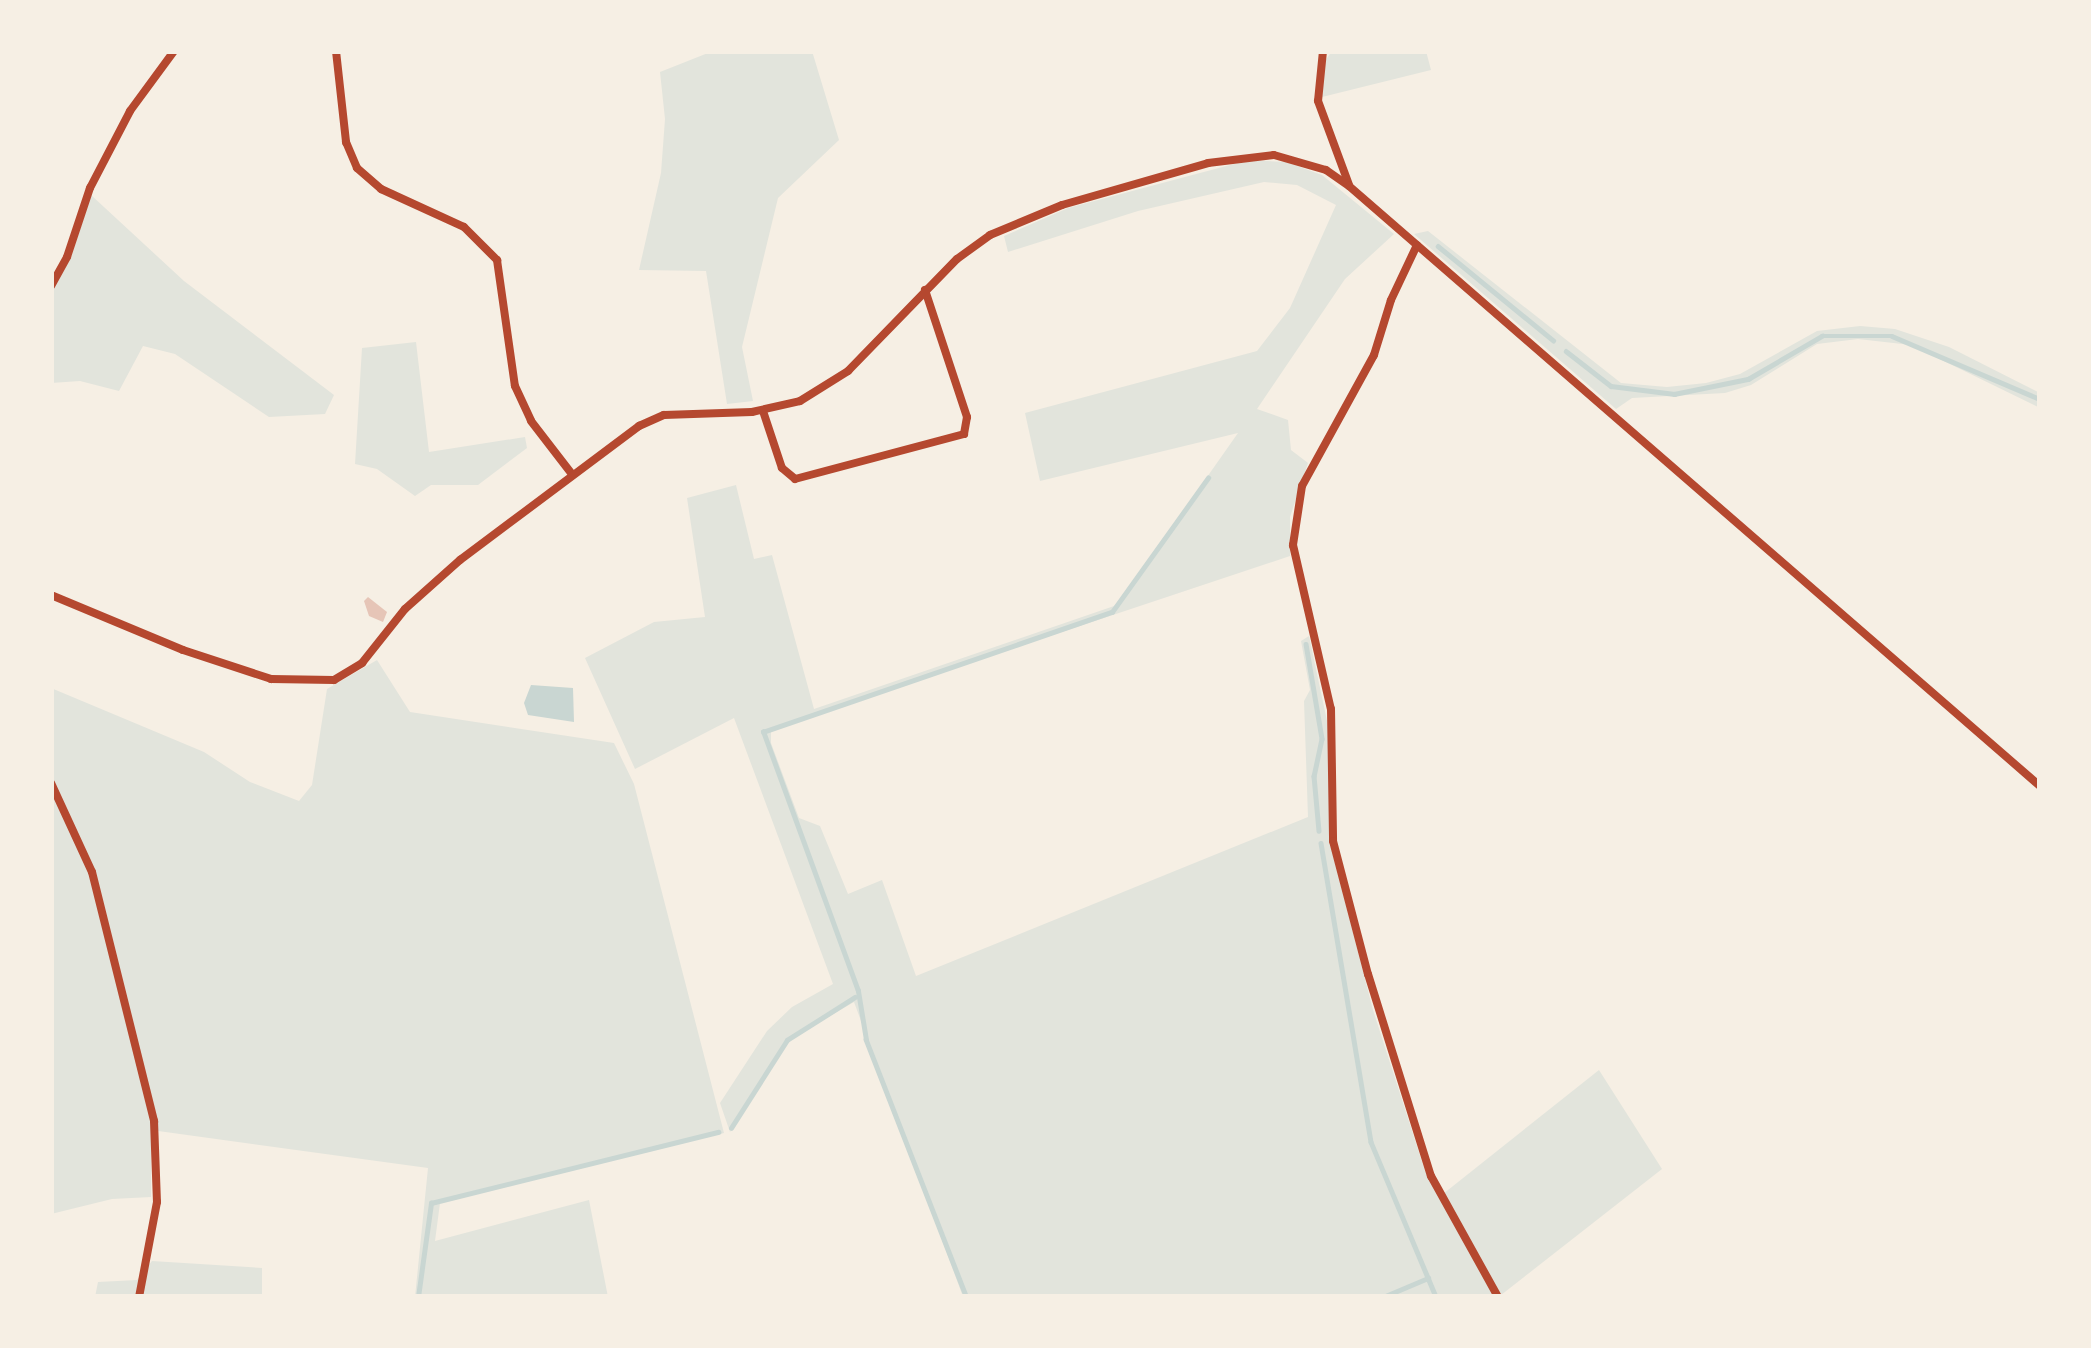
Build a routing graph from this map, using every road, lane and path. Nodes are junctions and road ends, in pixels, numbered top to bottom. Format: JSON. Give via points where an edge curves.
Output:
{"nodes":[{"id":1,"x":174,"y":51,"type":"edge"},
{"id":2,"x":336,"y":51,"type":"edge"},
{"id":3,"x":1323,"y":51,"type":"edge"},
{"id":4,"x":1349,"y":186,"type":"junction"},
{"id":5,"x":1417,"y":245,"type":"junction"},
{"id":6,"x":51,"y":286,"type":"edge"},
{"id":7,"x":925,"y":290,"type":"junction"},
{"id":8,"x":763,"y":411,"type":"junction"},
{"id":9,"x":571,"y":473,"type":"junction"},
{"id":10,"x":51,"y":595,"type":"edge"},
{"id":11,"x":51,"y":783,"type":"edge"},
{"id":12,"x":2040,"y":785,"type":"edge"},
{"id":13,"x":140,"y":1297,"type":"edge"},
{"id":14,"x":1498,"y":1297,"type":"edge"}],
"edges":[{"from":1,"to":6,"type":"street","via":[[130,111]]},
{"from":2,"to":9,"type":"street","via":[[346,142],[357,168],[381,189],[464,227],[497,260],[519,397]]},
{"from":3,"to":4,"type":"street","via":[[1318,101]]},
{"from":4,"to":5,"type":"street"},
{"from":4,"to":7,"type":"street","via":[[1301,159],[1238,156],[1027,217],[957,259]]},
{"from":5,"to":12,"type":"street"},
{"from":5,"to":14,"type":"street","via":[[1374,355],[1302,487],[1293,545],[1331,709],[1333,841],[1354,925],[1431,1176]]},
{"from":7,"to":8,"type":"street","via":[[848,371],[800,401]]},
{"from":7,"to":8,"type":"street","via":[[967,418],[964,434],[795,479],[782,468]]},
{"from":8,"to":9,"type":"street","via":[[653,419]]},
{"from":9,"to":10,"type":"street","via":[[460,560],[362,663],[334,680],[272,679]]},
{"from":11,"to":13,"type":"street","via":[[92,872],[156,1137],[157,1202]]}]}
